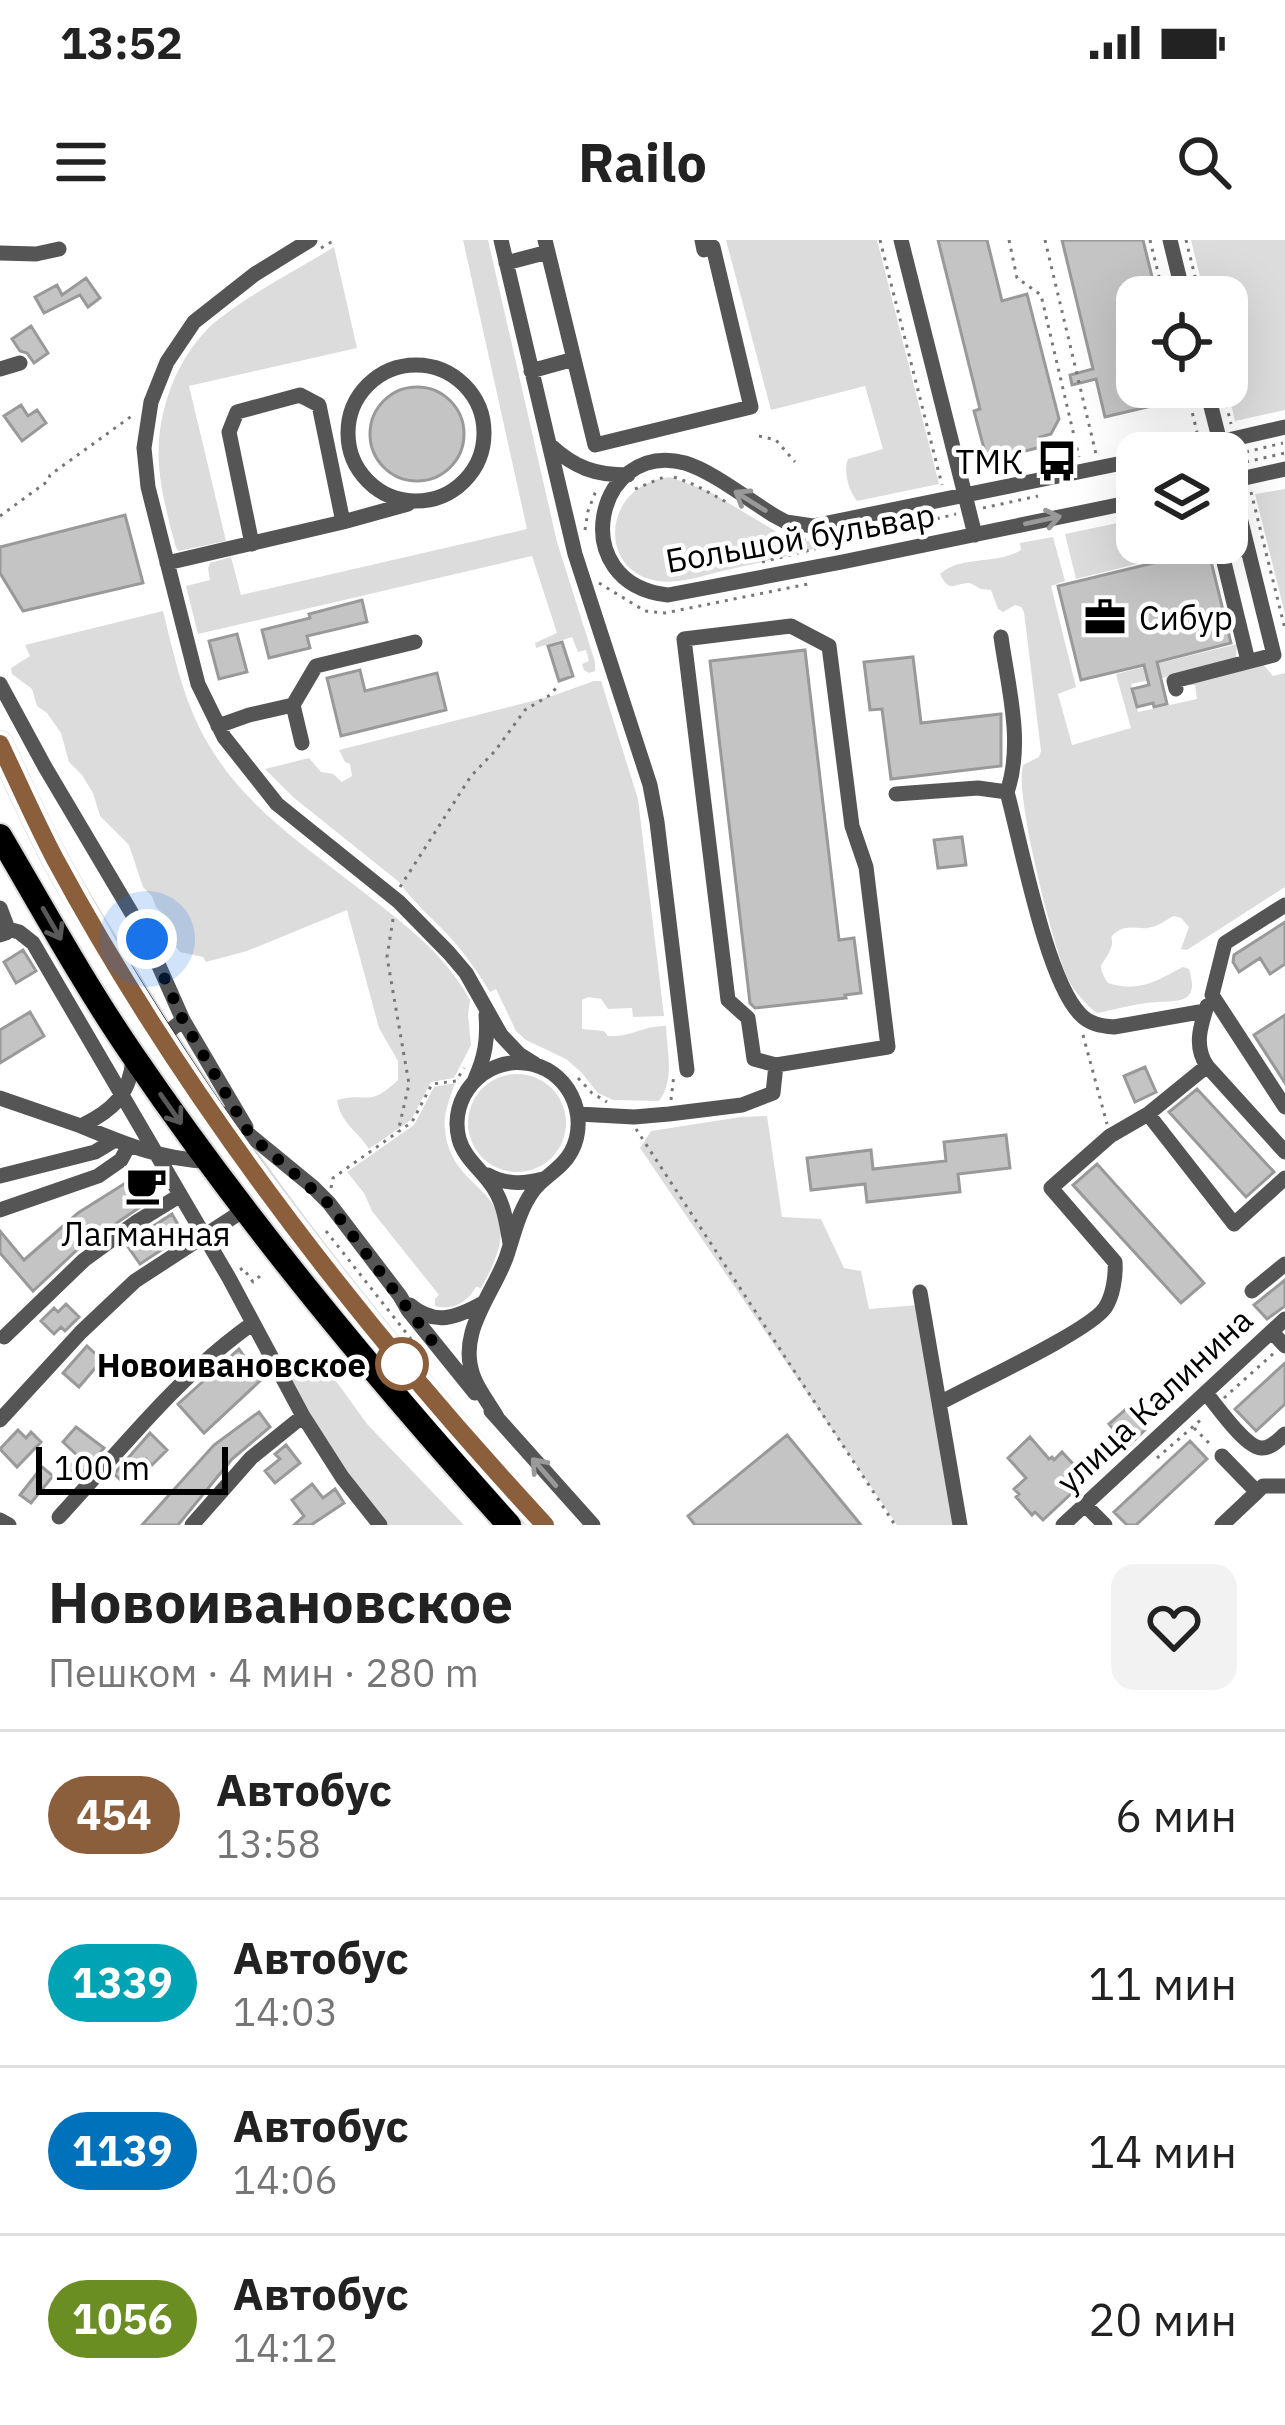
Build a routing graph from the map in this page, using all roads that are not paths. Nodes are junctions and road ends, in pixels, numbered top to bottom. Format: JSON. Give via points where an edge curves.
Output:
{"nodes":[{"id":1,"x":310,"y":240,"type":"edge"},
{"id":2,"x":501,"y":240,"type":"edge"},
{"id":3,"x":702,"y":240,"type":"edge"},
{"id":4,"x":901,"y":240,"type":"edge"},
{"id":5,"x":1169,"y":240,"type":"edge"},
{"id":6,"x":546,"y":246,"type":"edge"},
{"id":7,"x":59,"y":249,"type":"dead end"},
{"id":8,"x":0,"y":253,"type":"edge"},
{"id":9,"x":506,"y":263,"type":"junction"},
{"id":10,"x":1178,"y":276,"type":"edge"},
{"id":11,"x":574,"y":359,"type":"junction"},
{"id":12,"x":20,"y":362,"type":"dead end"},
{"id":13,"x":0,"y":369,"type":"edge"},
{"id":14,"x":531,"y":370,"type":"junction"},
{"id":15,"x":1285,"y":428,"type":"edge"},
{"id":16,"x":1248,"y":436,"type":"edge"},
{"id":17,"x":548,"y":444,"type":"junction"},
{"id":18,"x":1116,"y":464,"type":"edge"},
{"id":19,"x":1285,"y":469,"type":"edge"},
{"id":20,"x":628,"y":475,"type":"junction"},
{"id":21,"x":1248,"y":478,"type":"edge"},
{"id":22,"x":966,"y":496,"type":"junction"},
{"id":23,"x":417,"y":502,"type":"junction"},
{"id":24,"x":1116,"y":505,"type":"edge"},
{"id":25,"x":343,"y":522,"type":"junction"},
{"id":26,"x":975,"y":535,"type":"junction"},
{"id":27,"x":252,"y":544,"type":"junction"},
{"id":28,"x":1248,"y":552,"type":"edge"},
{"id":29,"x":575,"y":554,"type":"junction"},
{"id":30,"x":166,"y":563,"type":"junction"},
{"id":31,"x":1224,"y":564,"type":"edge"},
{"id":32,"x":623,"y":577,"type":"junction"},
{"id":33,"x":1001,"y":637,"type":"dead end"},
{"id":34,"x":415,"y":642,"type":"dead end"},
{"id":35,"x":1248,"y":661,"type":"junction"},
{"id":36,"x":0,"y":684,"type":"edge"},
{"id":37,"x":1176,"y":688,"type":"dead end"},
{"id":38,"x":292,"y":704,"type":"junction"},
{"id":39,"x":218,"y":726,"type":"junction"},
{"id":40,"x":302,"y":743,"type":"dead end"},
{"id":41,"x":0,"y":744,"type":"edge"},
{"id":42,"x":45,"y":767,"type":"junction"},
{"id":43,"x":19,"y":784,"type":"junction"},
{"id":44,"x":1007,"y":792,"type":"junction"},
{"id":45,"x":896,"y":794,"type":"dead end"},
{"id":46,"x":0,"y":836,"type":"edge"},
{"id":47,"x":1285,"y":904,"type":"edge"},
{"id":48,"x":0,"y":908,"type":"edge"},
{"id":49,"x":4,"y":932,"type":"edge"},
{"id":50,"x":1209,"y":1003,"type":"junction"},
{"id":51,"x":485,"y":1006,"type":"junction"},
{"id":52,"x":173,"y":1028,"type":"junction"},
{"id":53,"x":134,"y":1056,"type":"junction"},
{"id":54,"x":535,"y":1064,"type":"junction"},
{"id":55,"x":776,"y":1065,"type":"junction"},
{"id":56,"x":1207,"y":1066,"type":"junction"},
{"id":57,"x":687,"y":1070,"type":"dead end"},
{"id":58,"x":475,"y":1080,"type":"junction"},
{"id":59,"x":123,"y":1096,"type":"junction"},
{"id":60,"x":201,"y":1097,"type":"junction"},
{"id":61,"x":0,"y":1098,"type":"edge"},
{"id":62,"x":1285,"y":1107,"type":"edge"},
{"id":63,"x":578,"y":1114,"type":"junction"},
{"id":64,"x":1148,"y":1114,"type":"junction"},
{"id":65,"x":81,"y":1126,"type":"junction"},
{"id":66,"x":250,"y":1135,"type":"junction"},
{"id":67,"x":122,"y":1143,"type":"junction"},
{"id":68,"x":1285,"y":1152,"type":"edge"},
{"id":69,"x":154,"y":1153,"type":"junction"},
{"id":70,"x":207,"y":1161,"type":"junction"},
{"id":71,"x":480,"y":1171,"type":"junction"},
{"id":72,"x":0,"y":1176,"type":"edge"},
{"id":73,"x":1285,"y":1178,"type":"edge"},
{"id":74,"x":543,"y":1179,"type":"junction"},
{"id":75,"x":179,"y":1196,"type":"junction"},
{"id":76,"x":0,"y":1210,"type":"edge"},
{"id":77,"x":244,"y":1210,"type":"junction"},
{"id":78,"x":203,"y":1236,"type":"junction"},
{"id":79,"x":510,"y":1243,"type":"junction"},
{"id":80,"x":1285,"y":1264,"type":"edge"},
{"id":81,"x":1252,"y":1291,"type":"dead end"},
{"id":82,"x":920,"y":1292,"type":"dead end"},
{"id":83,"x":400,"y":1296,"type":"junction"},
{"id":84,"x":483,"y":1304,"type":"junction"},
{"id":85,"x":253,"y":1324,"type":"junction"},
{"id":86,"x":1281,"y":1335,"type":"edge"},
{"id":87,"x":4,"y":1337,"type":"dead end"},
{"id":88,"x":1211,"y":1399,"type":"junction"},
{"id":89,"x":940,"y":1403,"type":"junction"},
{"id":90,"x":303,"y":1415,"type":"junction"},
{"id":91,"x":497,"y":1417,"type":"junction"},
{"id":92,"x":0,"y":1420,"type":"edge"},
{"id":93,"x":1285,"y":1433,"type":"edge"},
{"id":94,"x":1222,"y":1456,"type":"road end"},
{"id":95,"x":1285,"y":1486,"type":"edge"},
{"id":96,"x":1257,"y":1492,"type":"junction"},
{"id":97,"x":1085,"y":1505,"type":"junction"},
{"id":98,"x":59,"y":1517,"type":"dead end"},
{"id":99,"x":0,"y":1520,"type":"edge"},
{"id":100,"x":9,"y":1525,"type":"edge"},
{"id":101,"x":192,"y":1525,"type":"edge"},
{"id":102,"x":380,"y":1525,"type":"edge"},
{"id":103,"x":508,"y":1525,"type":"edge"},
{"id":104,"x":544,"y":1525,"type":"edge"},
{"id":105,"x":593,"y":1525,"type":"edge"},
{"id":106,"x":960,"y":1525,"type":"edge"},
{"id":107,"x":1063,"y":1525,"type":"edge"},
{"id":108,"x":1105,"y":1525,"type":"edge"},
{"id":109,"x":1222,"y":1525,"type":"edge"}],
"edges":[{"from":1,"to":30,"type":"street","via":[[194,322],[167,362],[144,448]]},
{"from":2,"to":9,"type":"street"},
{"from":3,"to":11,"type":"street","via":[[704,250],[713,247],[752,406],[595,445]]},
{"from":4,"to":22,"type":"street"},
{"from":5,"to":10,"type":"street"},
{"from":6,"to":9,"type":"street"},
{"from":6,"to":11,"type":"street"},
{"from":7,"to":8,"type":"street"},
{"from":9,"to":14,"type":"street"},
{"from":11,"to":14,"type":"street"},
{"from":12,"to":13,"type":"street"},
{"from":14,"to":17,"type":"street"},
{"from":15,"to":16,"type":"street"},
{"from":17,"to":20,"type":"street","via":[[589,472]]},
{"from":17,"to":29,"type":"street"},
{"from":18,"to":22,"type":"street","name":"Большой бульвар"},
{"from":19,"to":21,"type":"street"},
{"from":22,"to":20,"type":"street","name":"Большой бульвар","one_way":true,"via":[[814,526],[787,522],[687,464],[651,464]]},
{"from":20,"to":32,"type":"street","name":"Большой бульвар","via":[[608,497],[602,523],[609,559]]},
{"from":22,"to":26,"type":"street"},
{"from":23,"to":23,"type":"street","via":[[459,487],[483,448],[478,404],[465,385],[425,365],[382,374],[353,406],[348,428],[359,471],[394,498]]},
{"from":23,"to":25,"type":"street"},
{"from":26,"to":24,"type":"street","name":"Большой бульвар","one_way":true},
{"from":25,"to":27,"type":"street"},
{"from":25,"to":27,"type":"street","via":[[320,405],[300,395],[237,412],[229,432]]},
{"from":26,"to":32,"type":"street","name":"Большой бульвар","via":[[668,596]]},
{"from":27,"to":30,"type":"street"},
{"from":28,"to":35,"type":"street","via":[[1274,655]]},
{"from":29,"to":32,"type":"street"},
{"from":29,"to":57,"type":"street","via":[[650,785]]},
{"from":30,"to":39,"type":"street","via":[[197,684]]},
{"from":31,"to":35,"type":"street"},
{"from":33,"to":44,"type":"street","via":[[1016,746]]},
{"from":34,"to":38,"type":"street","via":[[316,666]]},
{"from":35,"to":37,"type":"street","via":[[1174,682]]},
{"from":36,"to":42,"type":"street"},
{"from":38,"to":39,"type":"street"},
{"from":38,"to":40,"type":"street"},
{"from":39,"to":51,"type":"street","via":[[277,804],[399,902],[466,973]]},
{"from":41,"to":43,"type":"highway"},
{"from":42,"to":43,"type":"street"},
{"from":42,"to":52,"type":"street","via":[[147,939]]},
{"from":43,"to":52,"type":"highway","via":[[55,858]]},
{"from":44,"to":45,"type":"street"},
{"from":44,"to":50,"type":"street","via":[[1058,979],[1080,1016],[1114,1027]]},
{"from":46,"to":53,"type":"highway","one_way":true},
{"from":47,"to":50,"type":"street","via":[[1226,943]]},
{"from":48,"to":49,"type":"street"},
{"from":49,"to":59,"type":"street","via":[[33,943]]},
{"from":50,"to":56,"type":"street","via":[[1198,1053]]},
{"from":50,"to":62,"type":"street"},
{"from":51,"to":54,"type":"street","via":[[501,1035]]},
{"from":51,"to":58,"type":"street","via":[[488,1038]]},
{"from":52,"to":60,"type":"highway"},
{"from":52,"to":66,"type":"street"},
{"from":53,"to":59,"type":"street"},
{"from":53,"to":70,"type":"highway","one_way":true},
{"from":54,"to":58,"type":"street","via":[[503,1064]]},
{"from":54,"to":63,"type":"street","via":[[564,1083]]},
{"from":55,"to":55,"type":"street","via":[[754,1059],[748,1018],[728,1000],[684,639],[790,626],[829,646],[888,1046]]},
{"from":55,"to":63,"type":"street","via":[[773,1094],[742,1106],[634,1118]]},
{"from":56,"to":64,"type":"street"},
{"from":56,"to":68,"type":"street"},
{"from":58,"to":71,"type":"street","via":[[463,1096],[458,1136]]},
{"from":59,"to":65,"type":"street"},
{"from":59,"to":69,"type":"street"},
{"from":60,"to":66,"type":"street"},
{"from":60,"to":104,"type":"highway","via":[[369,1324]]},
{"from":61,"to":65,"type":"street"},
{"from":63,"to":74,"type":"street","via":[[570,1154]]},
{"from":64,"to":73,"type":"street","via":[[1234,1224]]},
{"from":64,"to":89,"type":"street","via":[[1051,1188],[1115,1262],[1104,1309]]},
{"from":65,"to":67,"type":"street"},
{"from":66,"to":83,"type":"street","via":[[328,1203]]},
{"from":67,"to":69,"type":"street"},
{"from":67,"to":72,"type":"street"},
{"from":67,"to":76,"type":"street","via":[[121,1160],[98,1175]]},
{"from":69,"to":70,"type":"street"},
{"from":69,"to":75,"type":"street"},
{"from":70,"to":77,"type":"highway"},
{"from":71,"to":74,"type":"street","via":[[498,1181]]},
{"from":71,"to":79,"type":"street","via":[[501,1200]]},
{"from":74,"to":79,"type":"street"},
{"from":75,"to":78,"type":"street"},
{"from":75,"to":87,"type":"street","via":[[84,1260]]},
{"from":77,"to":78,"type":"street"},
{"from":77,"to":103,"type":"highway"},
{"from":78,"to":85,"type":"street"},
{"from":78,"to":92,"type":"street","via":[[135,1281]]},
{"from":79,"to":84,"type":"street"},
{"from":80,"to":81,"type":"street"},
{"from":82,"to":89,"type":"street"},
{"from":83,"to":84,"type":"street","via":[[437,1319]]},
{"from":83,"to":91,"type":"street"},
{"from":84,"to":91,"type":"street","via":[[470,1364]]},
{"from":85,"to":90,"type":"street"},
{"from":85,"to":98,"type":"street","via":[[165,1401]]},
{"from":86,"to":88,"type":"street","name":"улица Калинина"},
{"from":88,"to":93,"type":"street","via":[[1256,1447]]},
{"from":88,"to":97,"type":"street","name":"улица Калинина"},
{"from":89,"to":106,"type":"street"},
{"from":90,"to":101,"type":"street","via":[[251,1458]]},
{"from":90,"to":102,"type":"street"},
{"from":105,"to":91,"type":"street","one_way":true},
{"from":94,"to":96,"type":"street"},
{"from":95,"to":96,"type":"street"},
{"from":96,"to":109,"type":"street"},
{"from":97,"to":107,"type":"street","name":"улица Калинина"},
{"from":97,"to":108,"type":"street"},
{"from":99,"to":100,"type":"street"}]}
